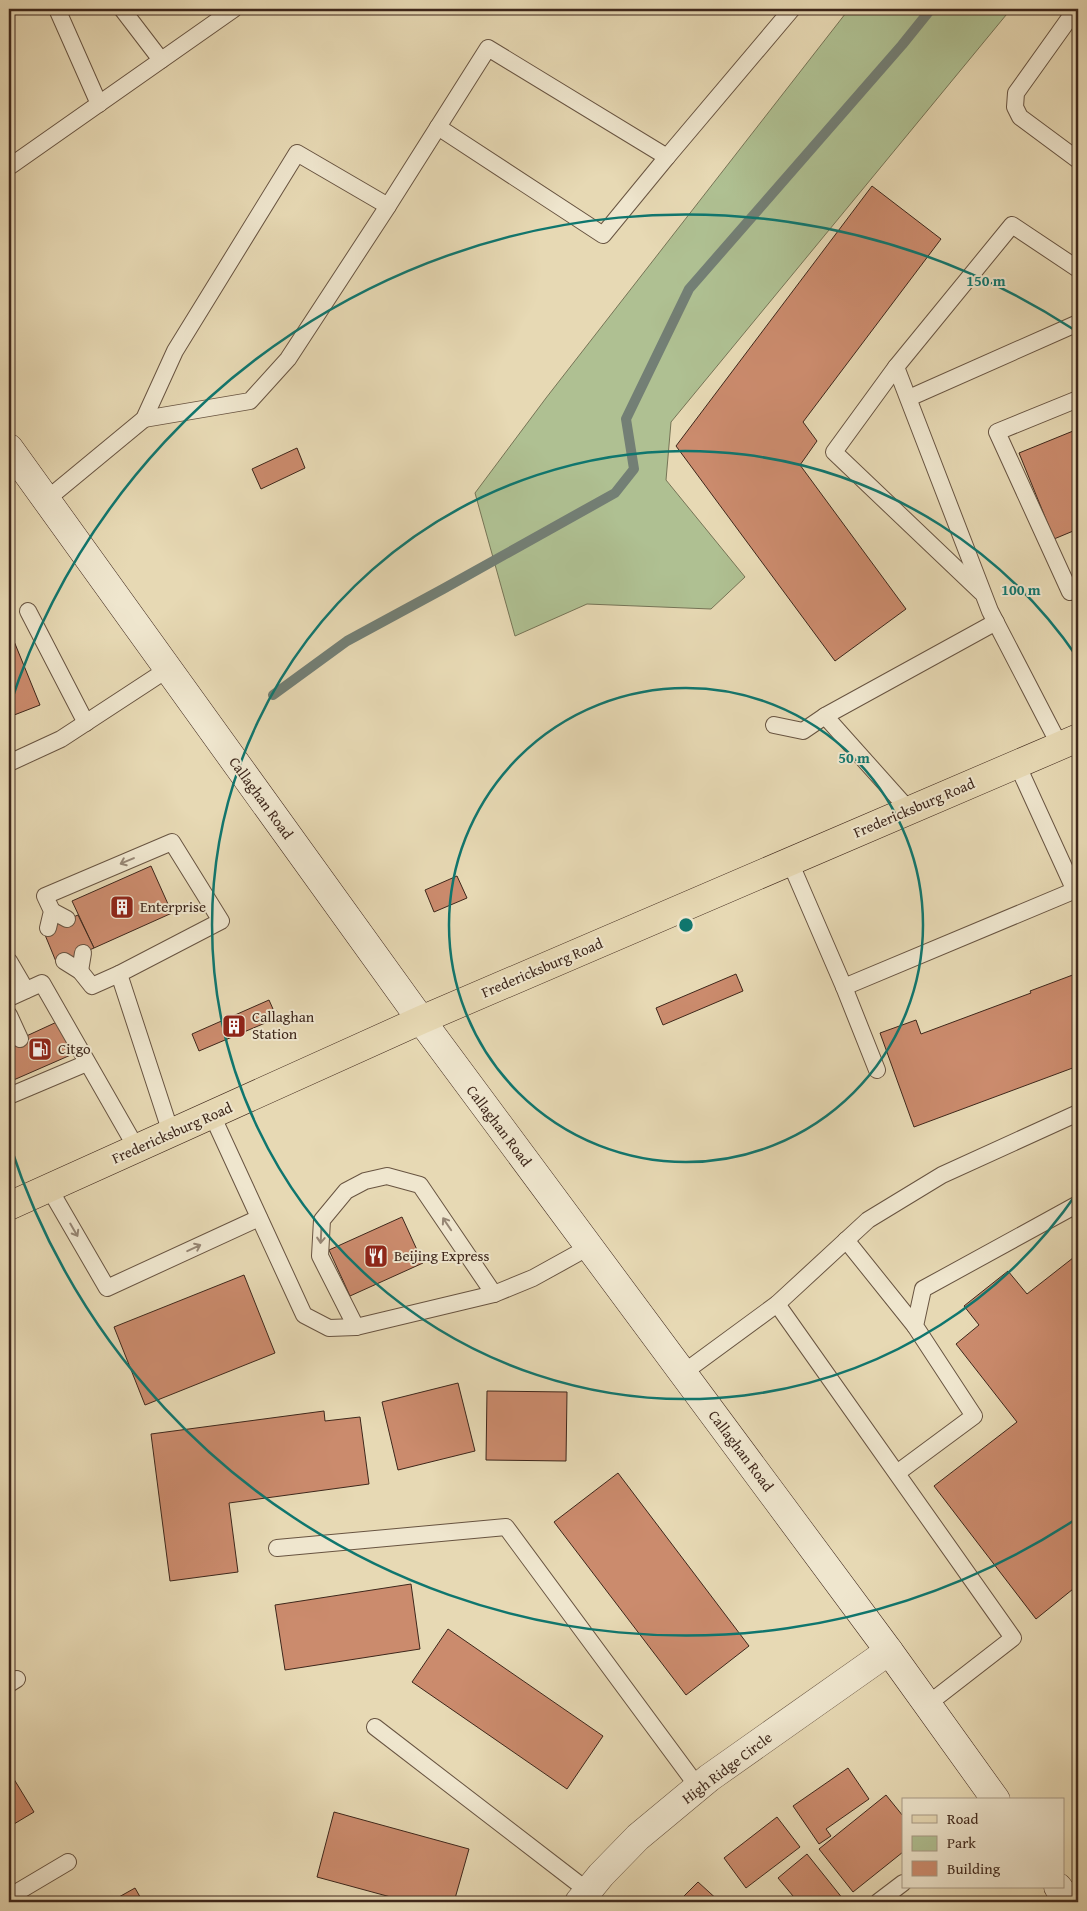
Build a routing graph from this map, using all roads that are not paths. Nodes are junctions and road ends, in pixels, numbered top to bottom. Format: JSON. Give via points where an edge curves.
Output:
{"nodes":[{"id":1,"x":57,"y":9,"type":"edge"},
{"id":2,"x":122,"y":9,"type":"edge"},
{"id":3,"x":234,"y":9,"type":"edge"},
{"id":4,"x":792,"y":9,"type":"edge"},
{"id":5,"x":1076,"y":9,"type":"edge"},
{"id":6,"x":161,"y":60,"type":"junction"},
{"id":7,"x":99,"y":104,"type":"junction"},
{"id":8,"x":438,"y":127,"type":"junction"},
{"id":9,"x":667,"y":157,"type":"junction"},
{"id":10,"x":1078,"y":160,"type":"edge"},
{"id":11,"x":9,"y":167,"type":"edge"},
{"id":12,"x":388,"y":206,"type":"junction"},
{"id":13,"x":1078,"y":269,"type":"edge"},
{"id":14,"x":1078,"y":323,"type":"edge"},
{"id":15,"x":896,"y":367,"type":"junction"},
{"id":16,"x":909,"y":398,"type":"junction"},
{"id":17,"x":1078,"y":399,"type":"edge"},
{"id":18,"x":144,"y":419,"type":"junction"},
{"id":19,"x":9,"y":448,"type":"edge"},
{"id":20,"x":46,"y":500,"type":"junction"},
{"id":21,"x":1078,"y":588,"type":"edge"},
{"id":22,"x":984,"y":595,"type":"junction"},
{"id":23,"x":28,"y":611,"type":"dead end"},
{"id":24,"x":996,"y":622,"type":"junction"},
{"id":25,"x":168,"y":668,"type":"junction"},
{"id":26,"x":825,"y":716,"type":"junction"},
{"id":27,"x":86,"y":723,"type":"junction"},
{"id":28,"x":774,"y":725,"type":"dead end"},
{"id":29,"x":1069,"y":742,"type":"edge"},
{"id":30,"x":9,"y":763,"type":"edge"},
{"id":31,"x":1017,"y":764,"type":"junction"},
{"id":32,"x":909,"y":810,"type":"junction"},
{"id":33,"x":790,"y":862,"type":"junction"},
{"id":34,"x":1077,"y":890,"type":"edge"},
{"id":35,"x":52,"y":911,"type":"junction"},
{"id":36,"x":67,"y":919,"type":"dead end"},
{"id":37,"x":48,"y":928,"type":"dead end"},
{"id":38,"x":83,"y":953,"type":"dead end"},
{"id":39,"x":9,"y":961,"type":"edge"},
{"id":40,"x":64,"y":961,"type":"dead end"},
{"id":41,"x":80,"y":971,"type":"junction"},
{"id":42,"x":119,"y":974,"type":"junction"},
{"id":43,"x":844,"y":986,"type":"junction"},
{"id":44,"x":26,"y":990,"type":"junction"},
{"id":45,"x":9,"y":998,"type":"edge"},
{"id":46,"x":9,"y":1015,"type":"edge"},
{"id":47,"x":421,"y":1020,"type":"junction"},
{"id":48,"x":20,"y":1039,"type":"dead end"},
{"id":49,"x":87,"y":1063,"type":"junction"},
{"id":50,"x":877,"y":1070,"type":"dead end"},
{"id":51,"x":9,"y":1096,"type":"edge"},
{"id":52,"x":1078,"y":1113,"type":"edge"},
{"id":53,"x":212,"y":1115,"type":"junction"},
{"id":54,"x":171,"y":1133,"type":"junction"},
{"id":55,"x":137,"y":1149,"type":"junction"},
{"id":56,"x":49,"y":1188,"type":"junction"},
{"id":57,"x":1078,"y":1204,"type":"edge"},
{"id":58,"x":9,"y":1206,"type":"edge"},
{"id":59,"x":259,"y":1218,"type":"junction"},
{"id":60,"x":846,"y":1240,"type":"junction"},
{"id":61,"x":589,"y":1247,"type":"junction"},
{"id":62,"x":494,"y":1294,"type":"junction"},
{"id":63,"x":777,"y":1304,"type":"junction"},
{"id":64,"x":915,"y":1326,"type":"junction"},
{"id":65,"x":356,"y":1327,"type":"junction"},
{"id":66,"x":684,"y":1373,"type":"junction"},
{"id":67,"x":896,"y":1473,"type":"junction"},
{"id":68,"x":277,"y":1548,"type":"dead end"},
{"id":69,"x":889,"y":1651,"type":"junction"},
{"id":70,"x":928,"y":1704,"type":"junction"},
{"id":71,"x":375,"y":1727,"type":"dead end"},
{"id":72,"x":698,"y":1787,"type":"junction"},
{"id":73,"x":995,"y":1798,"type":"edge"},
{"id":74,"x":68,"y":1862,"type":"dead end"},
{"id":75,"x":902,"y":1884,"type":"edge"},
{"id":76,"x":1059,"y":1888,"type":"edge"},
{"id":77,"x":9,"y":1897,"type":"edge"},
{"id":78,"x":584,"y":1897,"type":"edge"},
{"id":79,"x":878,"y":1902,"type":"edge"},
{"id":80,"x":1069,"y":1902,"type":"edge"}],
"edges":[{"from":1,"to":7,"type":"lane"},
{"from":2,"to":6,"type":"lane"},
{"from":3,"to":6,"type":"lane"},
{"from":4,"to":9,"type":"lane"},
{"from":5,"to":10,"type":"lane","via":[[1016,93],[1015,107],[1020,117]]},
{"from":6,"to":7,"type":"lane"},
{"from":7,"to":11,"type":"lane"},
{"from":8,"to":9,"type":"lane","via":[[604,235]]},
{"from":8,"to":9,"type":"lane","via":[[488,48]]},
{"from":8,"to":12,"type":"lane"},
{"from":12,"to":18,"type":"lane","via":[[288,359],[250,401]]},
{"from":12,"to":18,"type":"lane","via":[[297,154],[175,351]]},
{"from":13,"to":15,"type":"lane","via":[[1012,225]]},
{"from":14,"to":16,"type":"lane"},
{"from":15,"to":16,"type":"lane"},
{"from":15,"to":22,"type":"lane","via":[[834,452]]},
{"from":16,"to":22,"type":"lane"},
{"from":17,"to":21,"type":"lane","via":[[997,432],[1070,592]]},
{"from":18,"to":20,"type":"lane"},
{"from":19,"to":20,"type":"main road","name":"Callaghan Road"},
{"from":20,"to":25,"type":"main road","name":"Callaghan Road"},
{"from":22,"to":24,"type":"lane"},
{"from":23,"to":27,"type":"lane"},
{"from":24,"to":26,"type":"lane"},
{"from":24,"to":29,"type":"lane"},
{"from":25,"to":27,"type":"lane"},
{"from":25,"to":47,"type":"main road","name":"Callaghan Road"},
{"from":26,"to":28,"type":"lane","via":[[803,731]]},
{"from":26,"to":32,"type":"lane"},
{"from":27,"to":30,"type":"lane","via":[[61,739]]},
{"from":29,"to":31,"type":"main road","name":"Fredericksburg Road"},
{"from":31,"to":32,"type":"main road","name":"Fredericksburg Road"},
{"from":31,"to":34,"type":"lane"},
{"from":32,"to":33,"type":"main road","name":"Fredericksburg Road"},
{"from":33,"to":43,"type":"lane"},
{"from":33,"to":47,"type":"main road","name":"Fredericksburg Road"},
{"from":34,"to":43,"type":"lane"},
{"from":35,"to":36,"type":"lane"},
{"from":35,"to":37,"type":"lane"},
{"from":42,"to":35,"type":"lane","one_way":true,"via":[[221,921],[172,842],[46,896]]},
{"from":38,"to":41,"type":"lane"},
{"from":39,"to":44,"type":"lane"},
{"from":40,"to":41,"type":"lane"},
{"from":41,"to":42,"type":"lane","via":[[92,986]]},
{"from":42,"to":54,"type":"lane"},
{"from":43,"to":50,"type":"lane"},
{"from":44,"to":45,"type":"lane"},
{"from":44,"to":49,"type":"lane","via":[[42,983]]},
{"from":46,"to":48,"type":"lane"},
{"from":47,"to":53,"type":"main road","name":"Fredericksburg Road"},
{"from":47,"to":61,"type":"main road","name":"Callaghan Road"},
{"from":49,"to":51,"type":"lane","via":[[37,1077]]},
{"from":49,"to":55,"type":"lane"},
{"from":52,"to":60,"type":"lane","via":[[942,1176],[868,1220]]},
{"from":53,"to":54,"type":"main road","name":"Fredericksburg Road"},
{"from":53,"to":59,"type":"lane"},
{"from":54,"to":55,"type":"main road","name":"Fredericksburg Road"},
{"from":55,"to":56,"type":"main road","name":"Fredericksburg Road"},
{"from":56,"to":58,"type":"main road","name":"Fredericksburg Road"},
{"from":56,"to":59,"type":"lane","one_way":true,"via":[[107,1288]]},
{"from":57,"to":64,"type":"lane","via":[[923,1289]]},
{"from":59,"to":65,"type":"lane","via":[[304,1315],[329,1328]]},
{"from":60,"to":63,"type":"lane"},
{"from":60,"to":64,"type":"lane"},
{"from":61,"to":62,"type":"lane","via":[[533,1278]]},
{"from":61,"to":66,"type":"main road","name":"Callaghan Road"},
{"from":62,"to":65,"type":"lane"},
{"from":62,"to":65,"type":"lane","one_way":true,"via":[[420,1185],[387,1176],[364,1181],[346,1191],[322,1220],[320,1256]]},
{"from":63,"to":66,"type":"lane"},
{"from":63,"to":67,"type":"lane"},
{"from":64,"to":67,"type":"lane","via":[[974,1416]]},
{"from":66,"to":69,"type":"main road","name":"Callaghan Road"},
{"from":67,"to":70,"type":"lane","via":[[1013,1638]]},
{"from":68,"to":72,"type":"lane","via":[[506,1527]]},
{"from":69,"to":70,"type":"main road","name":"Callaghan Road"},
{"from":69,"to":72,"type":"main road","name":"High Ridge Circle"},
{"from":70,"to":73,"type":"main road","name":"Callaghan Road"},
{"from":71,"to":78,"type":"lane"},
{"from":72,"to":78,"type":"main road","name":"High Ridge Circle","via":[[638,1837]]},
{"from":74,"to":77,"type":"lane"},
{"from":75,"to":79,"type":"lane"},
{"from":76,"to":80,"type":"main road"}]}
